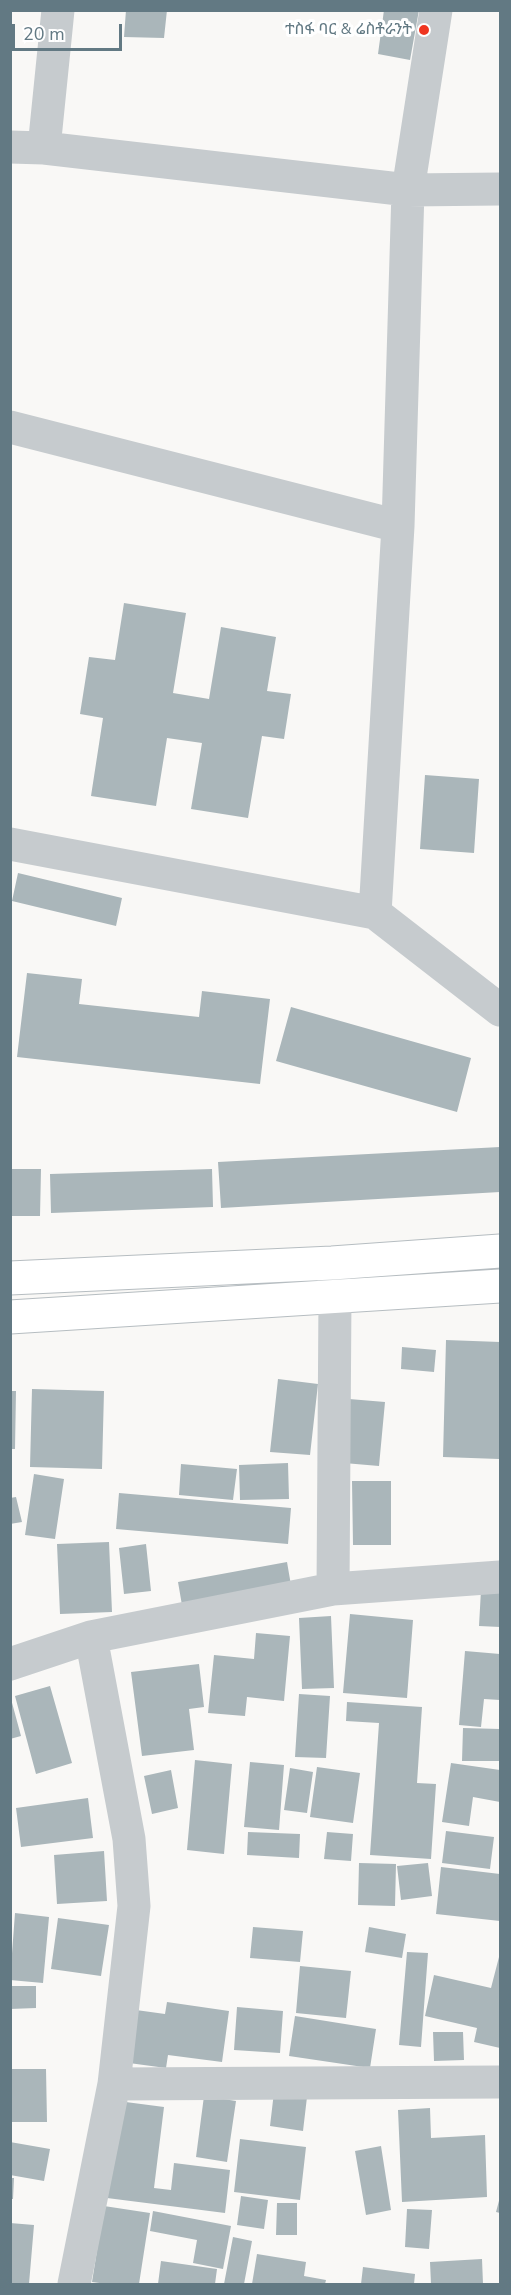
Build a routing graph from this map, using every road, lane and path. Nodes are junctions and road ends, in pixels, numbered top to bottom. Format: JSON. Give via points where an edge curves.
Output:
{"nodes":[{"id":1,"x":58,"y":10,"type":"edge"},
{"id":2,"x":436,"y":10,"type":"edge"},
{"id":3,"x":10,"y":147,"type":"edge"},
{"id":4,"x":44,"y":148,"type":"junction"},
{"id":5,"x":501,"y":189,"type":"edge"},
{"id":6,"x":408,"y":190,"type":"junction"},
{"id":7,"x":10,"y":427,"type":"edge"},
{"id":8,"x":398,"y":526,"type":"junction"},
{"id":9,"x":10,"y":844,"type":"edge"},
{"id":10,"x":375,"y":913,"type":"junction"},
{"id":11,"x":501,"y":1010,"type":"edge"},
{"id":12,"x":501,"y":1251,"type":"edge"},
{"id":13,"x":333,"y":1263,"type":"junction"},
{"id":14,"x":10,"y":1278,"type":"edge"},
{"id":15,"x":501,"y":1286,"type":"edge"},
{"id":16,"x":334,"y":1296,"type":"junction"},
{"id":17,"x":10,"y":1317,"type":"edge"},
{"id":18,"x":501,"y":1577,"type":"edge"},
{"id":19,"x":333,"y":1589,"type":"junction"},
{"id":20,"x":91,"y":1636,"type":"junction"},
{"id":21,"x":10,"y":1664,"type":"edge"},
{"id":22,"x":501,"y":2082,"type":"edge"},
{"id":23,"x":114,"y":2084,"type":"junction"},
{"id":24,"x":74,"y":2284,"type":"edge"}],
"edges":[{"from":1,"to":4,"type":"street"},
{"from":2,"to":6,"type":"street"},
{"from":3,"to":4,"type":"street"},
{"from":4,"to":6,"type":"street"},
{"from":5,"to":6,"type":"street"},
{"from":6,"to":8,"type":"street"},
{"from":7,"to":8,"type":"street"},
{"from":8,"to":10,"type":"street"},
{"from":9,"to":10,"type":"street"},
{"from":10,"to":11,"type":"street"},
{"from":12,"to":13,"type":"street"},
{"from":13,"to":14,"type":"street"},
{"from":13,"to":16,"type":"street"},
{"from":15,"to":16,"type":"street"},
{"from":16,"to":17,"type":"street"},
{"from":16,"to":19,"type":"street"},
{"from":18,"to":19,"type":"street"},
{"from":19,"to":20,"type":"street"},
{"from":20,"to":21,"type":"street"},
{"from":20,"to":23,"type":"street","via":[[129,1839],[134,1906]]},
{"from":22,"to":23,"type":"street"},
{"from":23,"to":24,"type":"street"}]}
